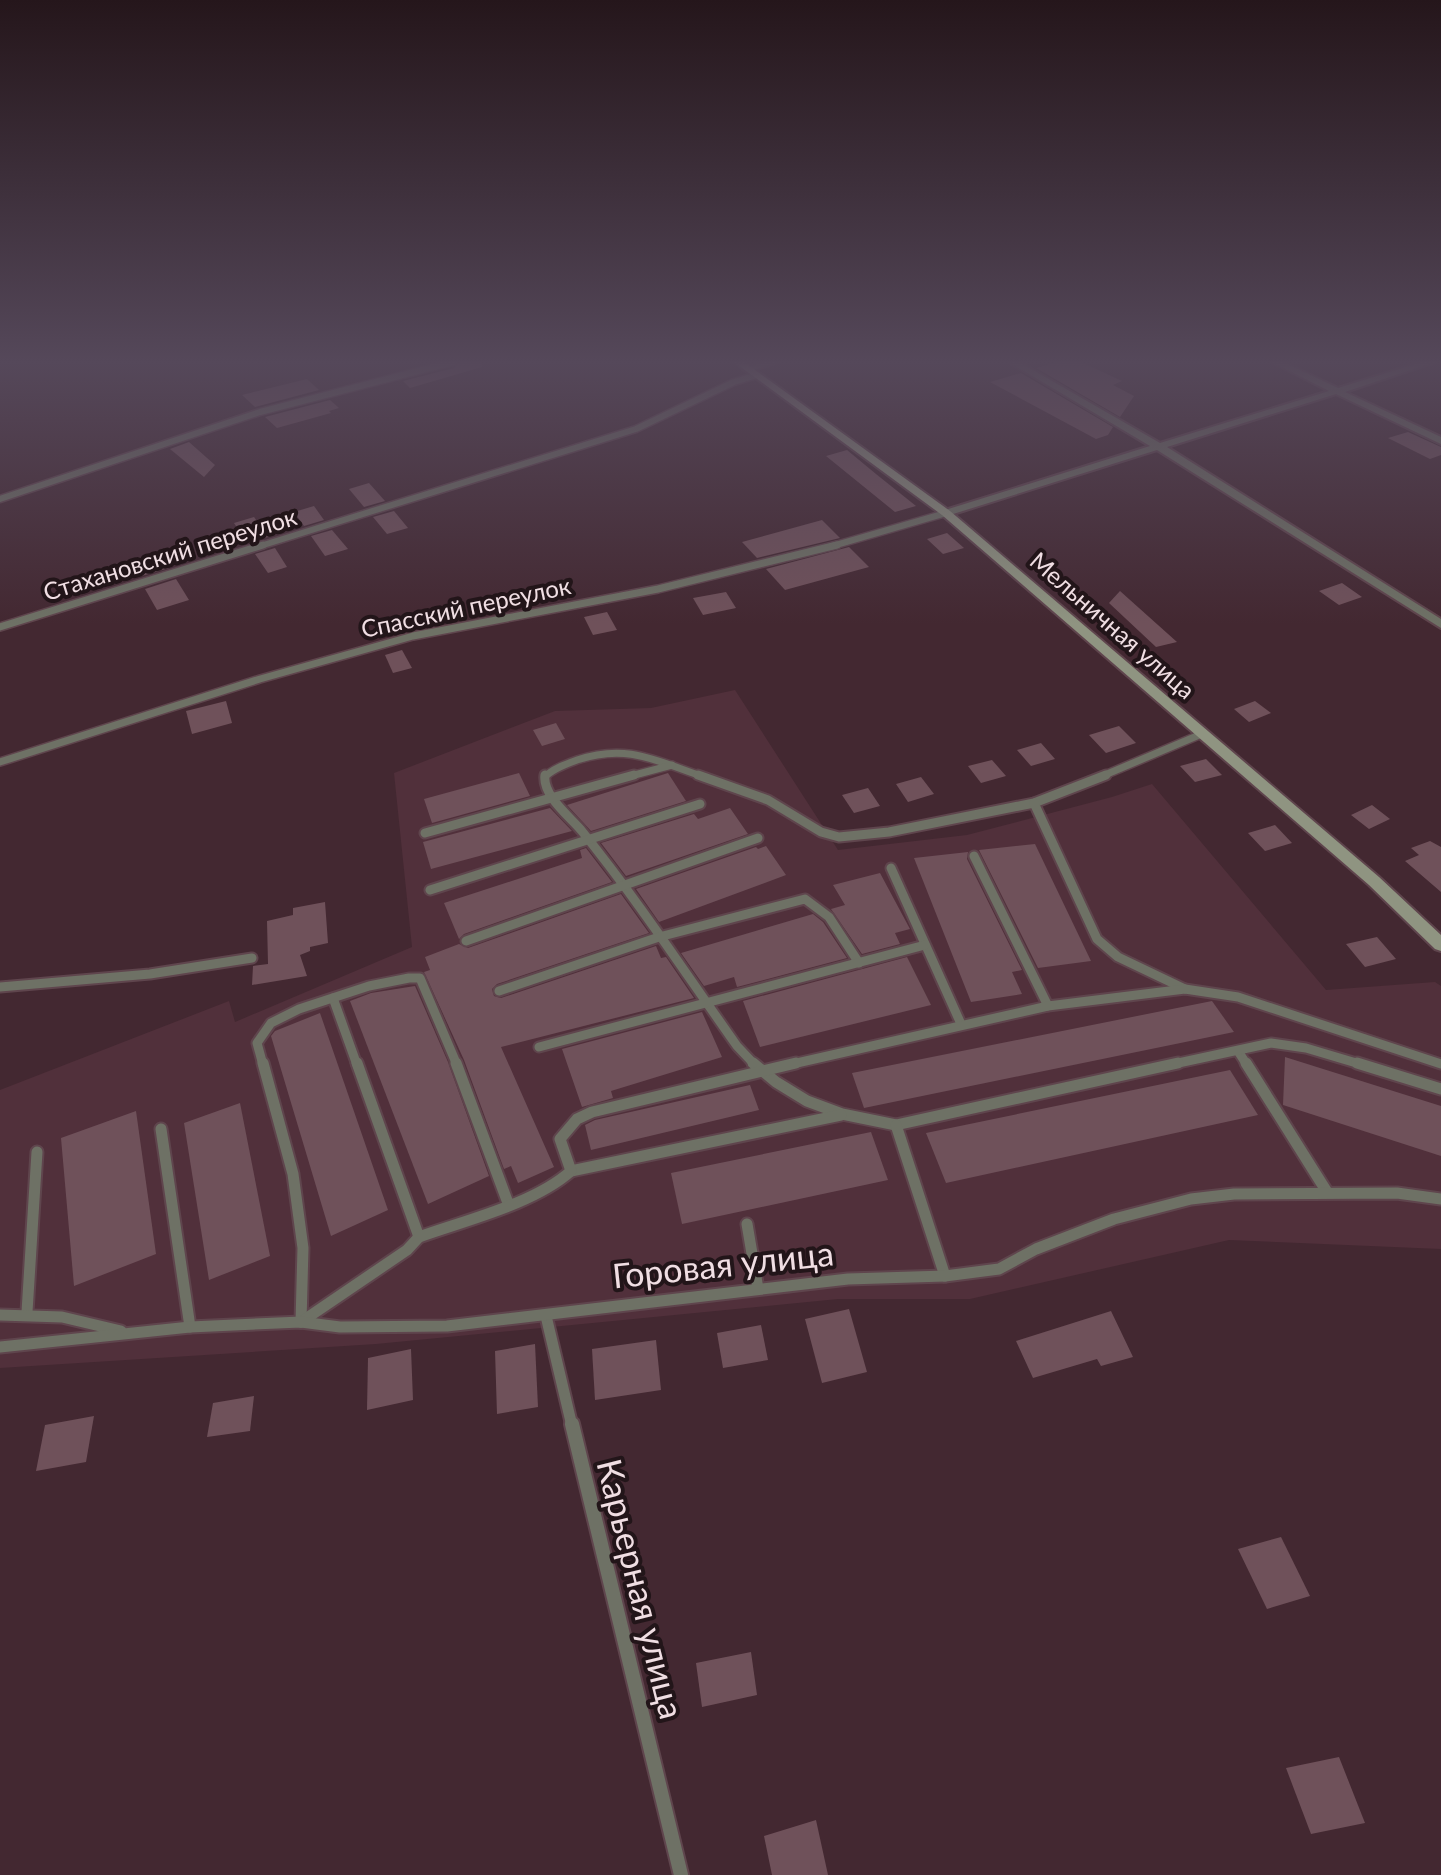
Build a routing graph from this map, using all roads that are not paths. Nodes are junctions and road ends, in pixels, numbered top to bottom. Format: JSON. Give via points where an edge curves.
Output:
{"nodes":[{"id":1,"x":148,"y":450,"type":"edge"},
{"id":2,"x":570,"y":450,"type":"edge"},
{"id":3,"x":859,"y":450,"type":"edge"},
{"id":4,"x":1151,"y":450,"type":"edge"},
{"id":5,"x":1163,"y":450,"type":"edge"},
{"id":6,"x":0,"y":499,"type":"edge"},
{"id":7,"x":946,"y":513,"type":"junction"},
{"id":8,"x":1441,"y":624,"type":"edge"},
{"id":9,"x":0,"y":627,"type":"edge"},
{"id":10,"x":1204,"y":733,"type":"junction"},
{"id":11,"x":0,"y":762,"type":"edge"},
{"id":12,"x":672,"y":765,"type":"junction"},
{"id":13,"x":553,"y":798,"type":"junction"},
{"id":14,"x":1034,"y":803,"type":"junction"},
{"id":15,"x":700,"y":804,"type":"dead end"},
{"id":16,"x":425,"y":833,"type":"dead end"},
{"id":17,"x":758,"y":838,"type":"dead end"},
{"id":18,"x":590,"y":841,"type":"junction"},
{"id":19,"x":974,"y":856,"type":"dead end"},
{"id":20,"x":891,"y":868,"type":"dead end"},
{"id":21,"x":626,"y":884,"type":"junction"},
{"id":22,"x":430,"y":890,"type":"dead end"},
{"id":23,"x":659,"y":937,"type":"junction"},
{"id":24,"x":466,"y":941,"type":"dead end"},
{"id":25,"x":925,"y":945,"type":"junction"},
{"id":26,"x":1441,"y":945,"type":"edge"},
{"id":27,"x":252,"y":958,"type":"dead end"},
{"id":28,"x":859,"y":963,"type":"junction"},
{"id":29,"x":0,"y":987,"type":"edge"},
{"id":30,"x":1185,"y":989,"type":"junction"},
{"id":31,"x":499,"y":991,"type":"dead end"},
{"id":32,"x":333,"y":998,"type":"junction"},
{"id":33,"x":708,"y":1003,"type":"junction"},
{"id":34,"x":1048,"y":1006,"type":"junction"},
{"id":35,"x":961,"y":1024,"type":"junction"},
{"id":36,"x":539,"y":1047,"type":"dead end"},
{"id":37,"x":1238,"y":1051,"type":"junction"},
{"id":38,"x":1441,"y":1064,"type":"edge"},
{"id":39,"x":761,"y":1071,"type":"junction"},
{"id":40,"x":1441,"y":1089,"type":"edge"},
{"id":41,"x":841,"y":1115,"type":"junction"},
{"id":42,"x":896,"y":1125,"type":"junction"},
{"id":43,"x":161,"y":1129,"type":"dead end"},
{"id":44,"x":37,"y":1152,"type":"dead end"},
{"id":45,"x":571,"y":1171,"type":"junction"},
{"id":46,"x":1327,"y":1192,"type":"junction"},
{"id":47,"x":1441,"y":1199,"type":"edge"},
{"id":48,"x":508,"y":1203,"type":"junction"},
{"id":49,"x":747,"y":1224,"type":"dead end"},
{"id":50,"x":419,"y":1237,"type":"junction"},
{"id":51,"x":945,"y":1276,"type":"junction"},
{"id":52,"x":758,"y":1289,"type":"junction"},
{"id":53,"x":27,"y":1312,"type":"junction"},
{"id":54,"x":0,"y":1315,"type":"edge"},
{"id":55,"x":546,"y":1316,"type":"junction"},
{"id":56,"x":301,"y":1322,"type":"junction"},
{"id":57,"x":190,"y":1327,"type":"junction"},
{"id":58,"x":124,"y":1332,"type":"junction"},
{"id":59,"x":0,"y":1347,"type":"edge"},
{"id":60,"x":681,"y":1875,"type":"edge"}],
"edges":[{"from":1,"to":6,"type":"lane"},
{"from":2,"to":9,"type":"lane","name":"Стахановский переулок"},
{"from":3,"to":7,"type":"main road","name":"Мельничная улица"},
{"from":4,"to":7,"type":"street"},
{"from":5,"to":8,"type":"street"},
{"from":7,"to":10,"type":"main road","name":"Мельничная улица"},
{"from":7,"to":11,"type":"lane","name":"Спасский переулок","via":[[658,589],[413,636]]},
{"from":10,"to":14,"type":"lane"},
{"from":10,"to":26,"type":"main road","name":"Мельничная улица"},
{"from":12,"to":13,"type":"lane"},
{"from":12,"to":13,"type":"lane","via":[[629,751],[584,758],[545,775]]},
{"from":12,"to":14,"type":"lane","via":[[768,800],[839,837]]},
{"from":13,"to":16,"type":"lane"},
{"from":13,"to":18,"type":"lane"},
{"from":14,"to":30,"type":"lane","via":[[1097,939],[1118,957]]},
{"from":15,"to":18,"type":"lane"},
{"from":17,"to":21,"type":"lane"},
{"from":18,"to":21,"type":"lane"},
{"from":18,"to":22,"type":"lane"},
{"from":19,"to":34,"type":"lane"},
{"from":20,"to":25,"type":"lane"},
{"from":21,"to":23,"type":"lane"},
{"from":21,"to":24,"type":"lane"},
{"from":23,"to":28,"type":"lane","via":[[805,899],[824,911]]},
{"from":23,"to":31,"type":"lane"},
{"from":23,"to":33,"type":"lane"},
{"from":25,"to":28,"type":"lane"},
{"from":25,"to":35,"type":"lane"},
{"from":27,"to":29,"type":"lane","via":[[150,974]]},
{"from":28,"to":33,"type":"lane"},
{"from":30,"to":34,"type":"lane"},
{"from":30,"to":38,"type":"lane","via":[[1238,997]]},
{"from":32,"to":48,"type":"lane","via":[[397,978],[420,978]]},
{"from":32,"to":50,"type":"lane"},
{"from":32,"to":56,"type":"lane","via":[[271,1023],[257,1043],[293,1174],[303,1248]]},
{"from":33,"to":36,"type":"lane"},
{"from":33,"to":39,"type":"lane","via":[[732,1042]]},
{"from":34,"to":35,"type":"lane"},
{"from":35,"to":39,"type":"lane"},
{"from":37,"to":40,"type":"lane","via":[[1271,1043],[1306,1048]]},
{"from":37,"to":42,"type":"lane"},
{"from":37,"to":46,"type":"lane"},
{"from":39,"to":41,"type":"lane"},
{"from":39,"to":45,"type":"lane","via":[[577,1119],[560,1139]]},
{"from":41,"to":42,"type":"lane"},
{"from":41,"to":45,"type":"lane"},
{"from":42,"to":51,"type":"lane"},
{"from":43,"to":57,"type":"lane"},
{"from":44,"to":53,"type":"lane"},
{"from":45,"to":48,"type":"lane","via":[[539,1193]]},
{"from":46,"to":47,"type":"lane","name":"Горовая улица"},
{"from":46,"to":51,"type":"lane","name":"Горовая улица","via":[[1191,1199],[1114,1219],[999,1269]]},
{"from":48,"to":50,"type":"lane"},
{"from":49,"to":52,"type":"lane"},
{"from":50,"to":56,"type":"lane"},
{"from":51,"to":52,"type":"lane","name":"Горовая улица"},
{"from":52,"to":55,"type":"lane","name":"Горовая улица"},
{"from":53,"to":54,"type":"lane"},
{"from":53,"to":58,"type":"lane","via":[[82,1318]]},
{"from":55,"to":56,"type":"lane","name":"Горовая улица","via":[[447,1326]]},
{"from":55,"to":60,"type":"lane","name":"Карьерная улица"},
{"from":56,"to":57,"type":"lane","name":"Горовая улица"},
{"from":57,"to":58,"type":"lane","name":"Горовая улица"},
{"from":58,"to":59,"type":"lane","name":"Горовая улица"}]}
